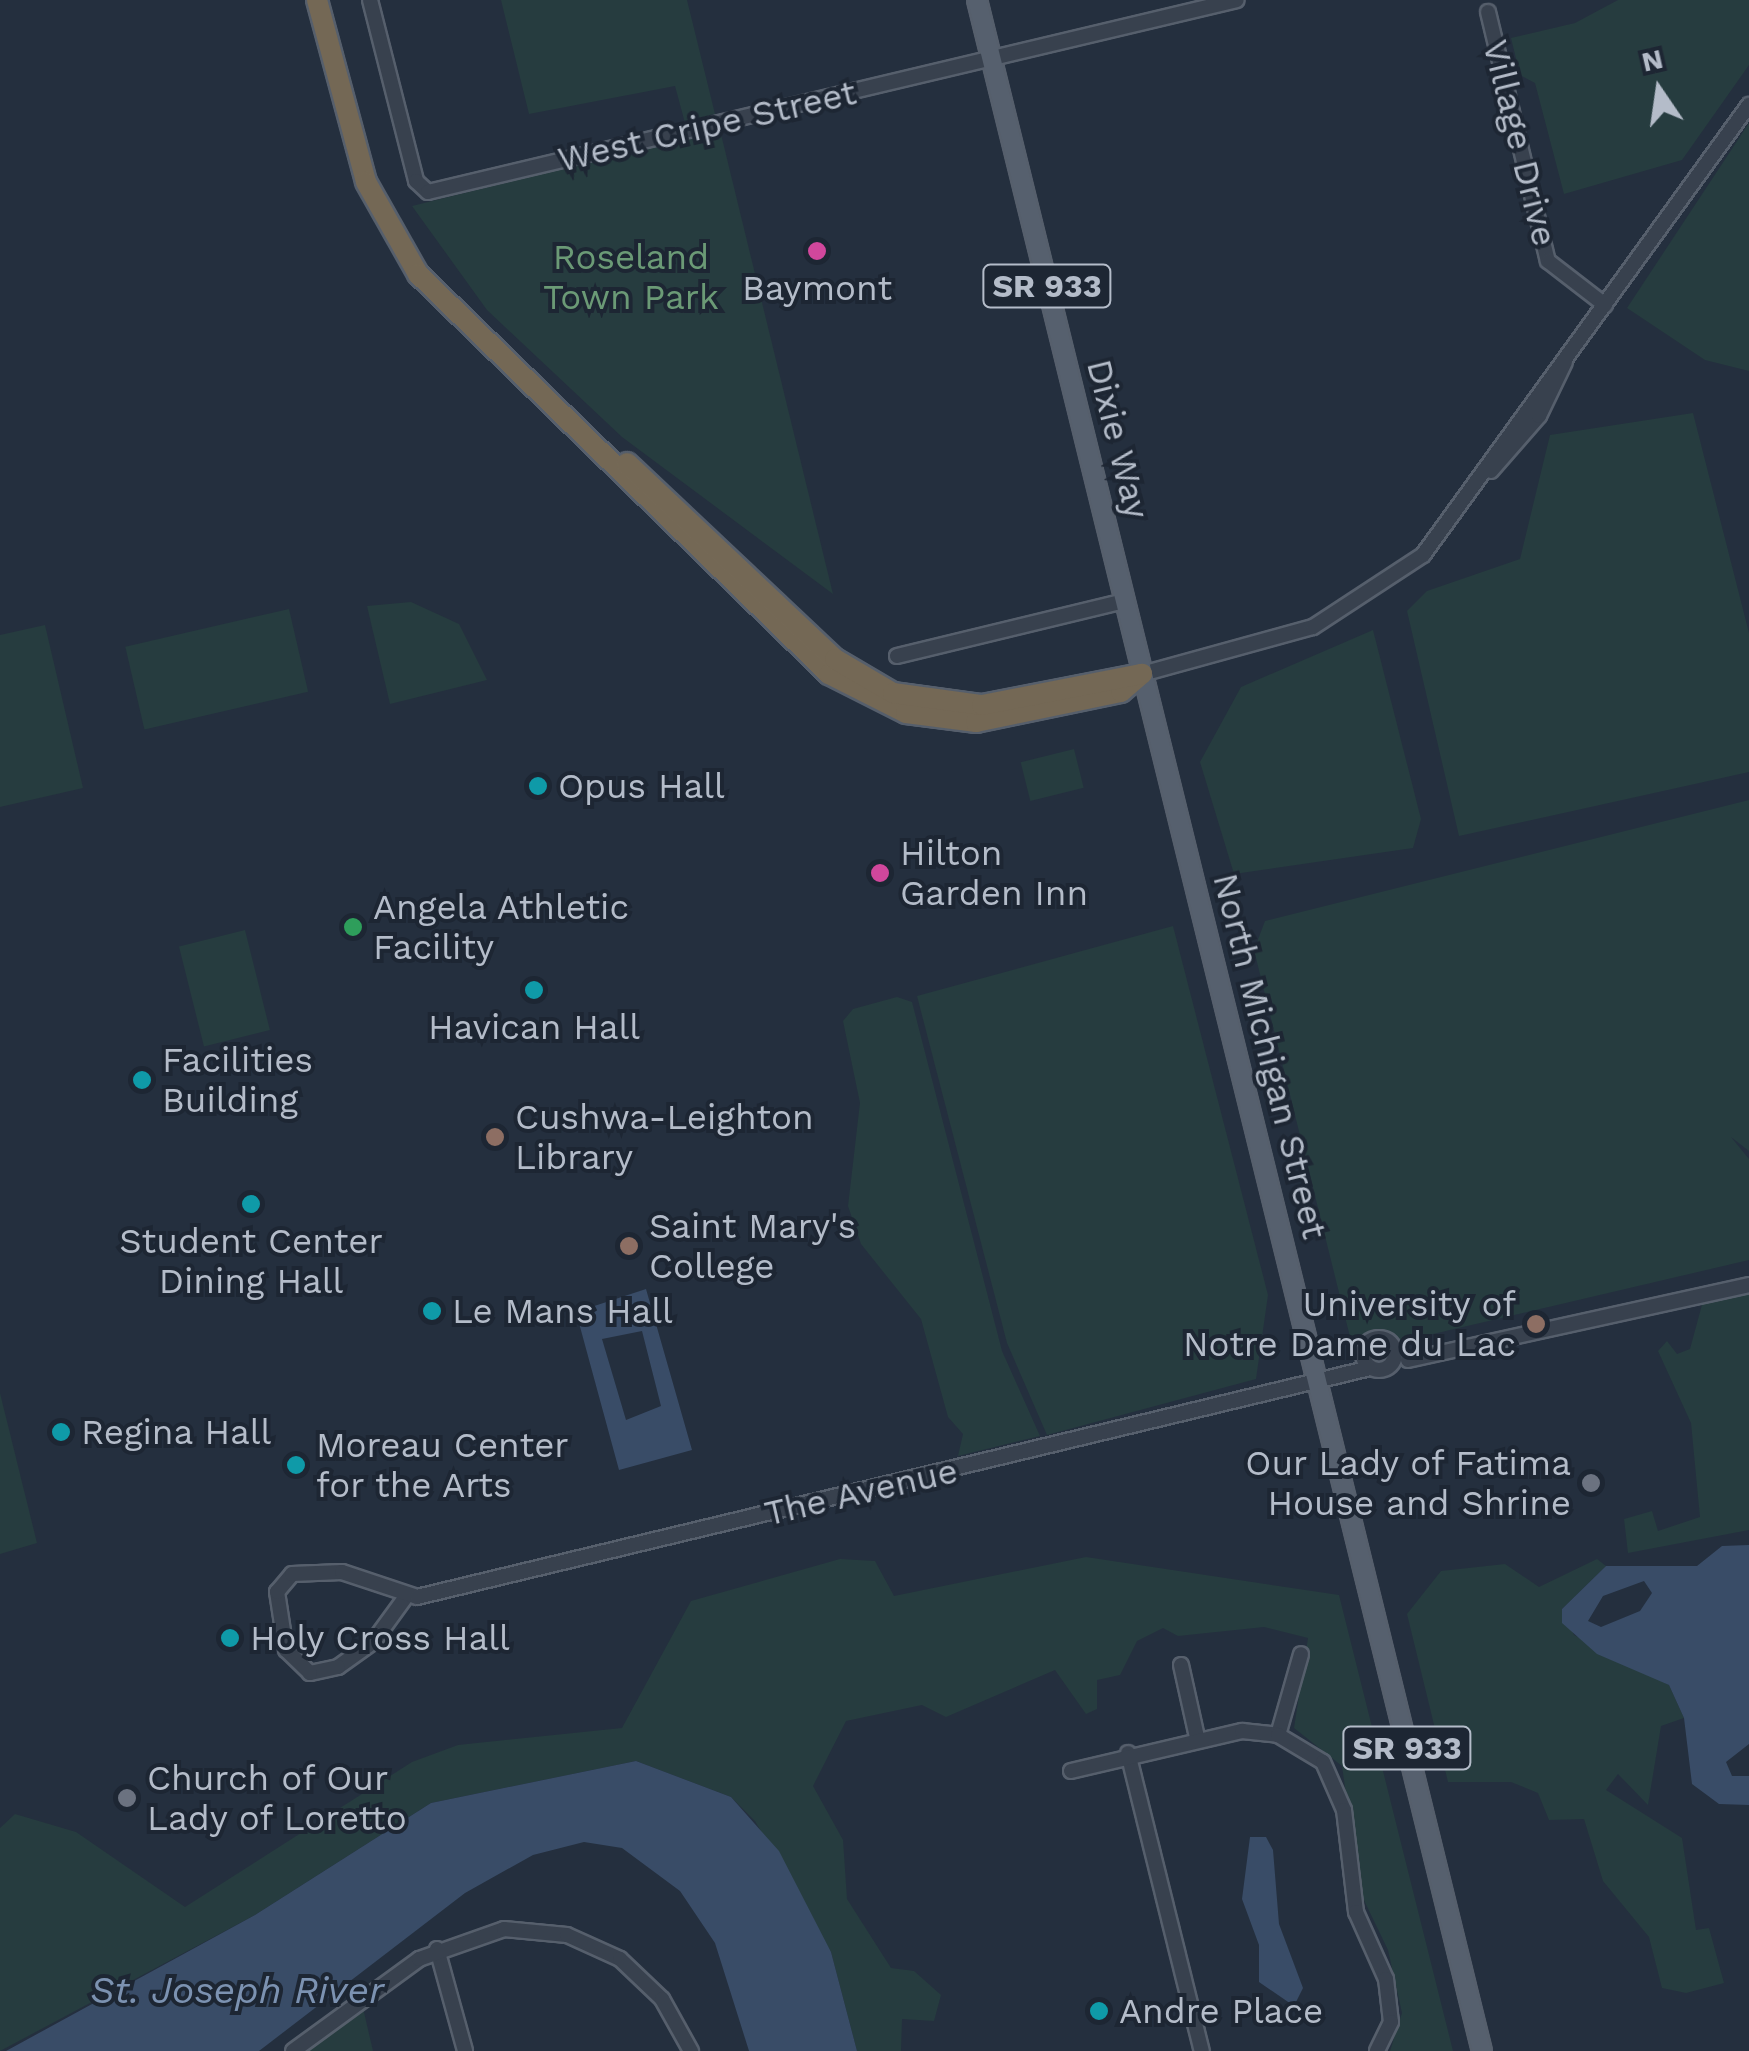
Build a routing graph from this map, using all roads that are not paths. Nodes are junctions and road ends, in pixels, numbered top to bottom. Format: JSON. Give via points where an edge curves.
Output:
{"nodes":[{"id":1,"x":317,"y":0,"type":"edge"},
{"id":2,"x":330,"y":0,"type":"edge"},
{"id":3,"x":370,"y":0,"type":"edge"},
{"id":4,"x":977,"y":0,"type":"edge"},
{"id":5,"x":1237,"y":0,"type":"edge"},
{"id":6,"x":1488,"y":12,"type":"dead end"},
{"id":7,"x":991,"y":58,"type":"junction"},
{"id":8,"x":1749,"y":104,"type":"edge"},
{"id":9,"x":1605,"y":305,"type":"junction"},
{"id":10,"x":1124,"y":601,"type":"junction"},
{"id":11,"x":898,"y":656,"type":"dead end"},
{"id":12,"x":1142,"y":674,"type":"junction"},
{"id":13,"x":1749,"y":1284,"type":"edge"},
{"id":14,"x":1401,"y":1361,"type":"junction"},
{"id":15,"x":1370,"y":1368,"type":"junction"},
{"id":16,"x":1317,"y":1383,"type":"junction"},
{"id":17,"x":404,"y":1598,"type":"junction"},
{"id":18,"x":1301,"y":1654,"type":"dead end"},
{"id":19,"x":1180,"y":1665,"type":"dead end"},
{"id":20,"x":1278,"y":1735,"type":"junction"},
{"id":21,"x":1197,"y":1737,"type":"junction"},
{"id":22,"x":1128,"y":1753,"type":"junction"},
{"id":23,"x":1071,"y":1770,"type":"dead end"},
{"id":24,"x":437,"y":1949,"type":"junction"},
{"id":25,"x":293,"y":2051,"type":"edge"},
{"id":26,"x":464,"y":2051,"type":"edge"},
{"id":27,"x":691,"y":2051,"type":"edge"},
{"id":28,"x":1202,"y":2051,"type":"edge"},
{"id":29,"x":1377,"y":2051,"type":"edge"},
{"id":30,"x":1482,"y":2051,"type":"edge"}],
"edges":[{"from":1,"to":12,"type":"highway","via":[[366,182],[418,274],[829,674],[906,714],[976,722],[1120,692]]},
{"from":2,"to":12,"type":"highway","via":[[374,167],[427,266],[835,659],[893,693],[960,706]]},
{"from":3,"to":7,"type":"street","name":"West Cripe Street","via":[[423,191]]},
{"from":4,"to":7,"type":"main road","name":"Dixie Way","number":"SR 933"},
{"from":5,"to":7,"type":"street","name":"West Cripe Street"},
{"from":6,"to":9,"type":"street","name":"Village Drive","via":[[1548,261]]},
{"from":7,"to":10,"type":"main road","name":"Dixie Way","number":"SR 933"},
{"from":8,"to":9,"type":"street"},
{"from":9,"to":12,"type":"street","via":[[1423,555],[1365,601],[1313,628]]},
{"from":10,"to":11,"type":"street"},
{"from":10,"to":12,"type":"main road","name":"North Michigan Street","number":"SR 933"},
{"from":12,"to":16,"type":"main road","name":"North Michigan Street","number":"SR 933"},
{"from":13,"to":14,"type":"street","name":"The Avenue"},
{"from":14,"to":15,"type":"street","name":"The Avenue"},
{"from":14,"to":15,"type":"street","via":[[1394,1346],[1375,1338],[1364,1348]]},
{"from":15,"to":16,"type":"street","name":"The Avenue"},
{"from":16,"to":17,"type":"street","name":"The Avenue"},
{"from":16,"to":30,"type":"main road","name":"North Michigan Street","number":"SR 933"},
{"from":17,"to":17,"type":"street","via":[[342,1572],[283,1577],[276,1606],[286,1650],[310,1673],[338,1667],[372,1642]]},
{"from":18,"to":20,"type":"street"},
{"from":19,"to":21,"type":"street"},
{"from":20,"to":21,"type":"street"},
{"from":20,"to":29,"type":"street","via":[[1312,1752],[1337,1784],[1352,1895],[1391,2010]]},
{"from":21,"to":22,"type":"street"},
{"from":22,"to":23,"type":"street"},
{"from":22,"to":28,"type":"street"},
{"from":24,"to":25,"type":"street"},
{"from":24,"to":26,"type":"street"},
{"from":24,"to":27,"type":"street","via":[[504,1929],[583,1940],[648,1983]]}]}
